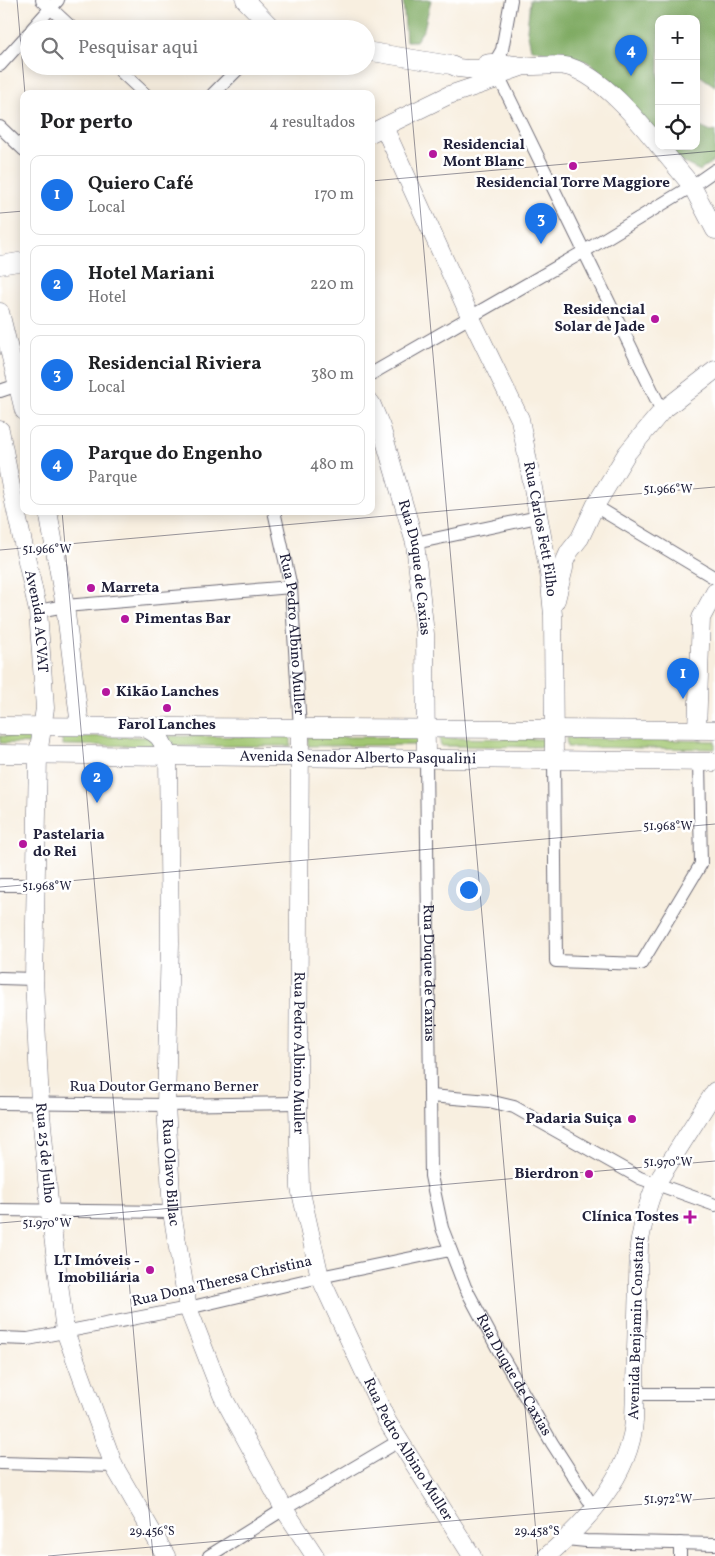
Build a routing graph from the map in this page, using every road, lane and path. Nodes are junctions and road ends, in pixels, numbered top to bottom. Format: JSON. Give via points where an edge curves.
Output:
{"nodes":[{"id":1,"x":245,"y":0,"type":"edge"},
{"id":2,"x":511,"y":0,"type":"edge"},
{"id":3,"x":50,"y":3,"type":"edge"},
{"id":4,"x":38,"y":20,"type":"edge"},
{"id":5,"x":65,"y":20,"type":"edge"},
{"id":6,"x":264,"y":20,"type":"edge"},
{"id":7,"x":20,"y":43,"type":"edge"},
{"id":8,"x":375,"y":52,"type":"edge"},
{"id":9,"x":0,"y":64,"type":"edge"},
{"id":10,"x":494,"y":68,"type":"junction"},
{"id":11,"x":125,"y":75,"type":"edge"},
{"id":12,"x":232,"y":75,"type":"edge"},
{"id":13,"x":141,"y":90,"type":"edge"},
{"id":14,"x":217,"y":90,"type":"edge"},
{"id":15,"x":0,"y":128,"type":"edge"},
{"id":16,"x":378,"y":130,"type":"edge"},
{"id":17,"x":655,"y":141,"type":"edge"},
{"id":18,"x":20,"y":146,"type":"edge"},
{"id":19,"x":662,"y":150,"type":"edge"},
{"id":20,"x":715,"y":170,"type":"edge"},
{"id":21,"x":692,"y":186,"type":"junction"},
{"id":22,"x":715,"y":230,"type":"edge"},
{"id":23,"x":583,"y":252,"type":"junction"},
{"id":24,"x":0,"y":312,"type":"edge"},
{"id":25,"x":470,"y":316,"type":"junction"},
{"id":26,"x":715,"y":370,"type":"edge"},
{"id":27,"x":375,"y":372,"type":"edge"},
{"id":28,"x":20,"y":384,"type":"edge"},
{"id":29,"x":0,"y":391,"type":"edge"},
{"id":30,"x":662,"y":411,"type":"junction"},
{"id":31,"x":376,"y":428,"type":"edge"},
{"id":32,"x":0,"y":430,"type":"edge"},
{"id":33,"x":19,"y":502,"type":"edge"},
{"id":34,"x":595,"y":506,"type":"junction"},
{"id":35,"x":21,"y":515,"type":"edge"},
{"id":36,"x":49,"y":515,"type":"edge"},
{"id":37,"x":275,"y":515,"type":"edge"},
{"id":38,"x":538,"y":516,"type":"junction"},
{"id":39,"x":415,"y":543,"type":"junction"},
{"id":40,"x":557,"y":563,"type":"junction"},
{"id":41,"x":715,"y":578,"type":"edge"},
{"id":42,"x":291,"y":587,"type":"junction"},
{"id":43,"x":715,"y":592,"type":"edge"},
{"id":44,"x":66,"y":606,"type":"junction"},
{"id":45,"x":38,"y":611,"type":"junction"},
{"id":46,"x":43,"y":725,"type":"junction"},
{"id":47,"x":0,"y":726,"type":"edge"},
{"id":48,"x":80,"y":726,"type":"junction"},
{"id":49,"x":141,"y":726,"type":"junction"},
{"id":50,"x":300,"y":728,"type":"junction"},
{"id":51,"x":426,"y":728,"type":"junction"},
{"id":52,"x":554,"y":729,"type":"junction"},
{"id":53,"x":697,"y":730,"type":"junction"},
{"id":54,"x":715,"y":730,"type":"edge"},
{"id":55,"x":0,"y":754,"type":"edge"},
{"id":56,"x":38,"y":754,"type":"junction"},
{"id":57,"x":168,"y":756,"type":"junction"},
{"id":58,"x":300,"y":757,"type":"junction"},
{"id":59,"x":426,"y":759,"type":"junction"},
{"id":60,"x":554,"y":760,"type":"junction"},
{"id":61,"x":707,"y":762,"type":"edge"},
{"id":62,"x":0,"y":885,"type":"edge"},
{"id":63,"x":36,"y":885,"type":"junction"},
{"id":64,"x":0,"y":978,"type":"edge"},
{"id":65,"x":34,"y":979,"type":"junction"},
{"id":66,"x":714,"y":1095,"type":"edge"},
{"id":67,"x":431,"y":1096,"type":"junction"},
{"id":68,"x":0,"y":1103,"type":"edge"},
{"id":69,"x":40,"y":1103,"type":"junction"},
{"id":70,"x":298,"y":1103,"type":"junction"},
{"id":71,"x":166,"y":1104,"type":"junction"},
{"id":72,"x":656,"y":1184,"type":"junction"},
{"id":73,"x":715,"y":1205,"type":"edge"},
{"id":74,"x":0,"y":1210,"type":"edge"},
{"id":75,"x":50,"y":1212,"type":"junction"},
{"id":76,"x":172,"y":1212,"type":"junction"},
{"id":77,"x":450,"y":1250,"type":"junction"},
{"id":78,"x":320,"y":1277,"type":"junction"},
{"id":79,"x":188,"y":1308,"type":"junction"},
{"id":80,"x":65,"y":1331,"type":"junction"},
{"id":81,"x":0,"y":1338,"type":"edge"},
{"id":82,"x":635,"y":1394,"type":"junction"},
{"id":83,"x":715,"y":1394,"type":"edge"},
{"id":84,"x":399,"y":1441,"type":"junction"},
{"id":85,"x":0,"y":1463,"type":"edge"},
{"id":86,"x":114,"y":1466,"type":"junction"},
{"id":87,"x":596,"y":1507,"type":"junction"},
{"id":88,"x":284,"y":1509,"type":"junction"},
{"id":89,"x":566,"y":1539,"type":"junction"},
{"id":90,"x":715,"y":1544,"type":"edge"},
{"id":91,"x":680,"y":1550,"type":"edge"},
{"id":92,"x":166,"y":1556,"type":"edge"},
{"id":93,"x":209,"y":1556,"type":"edge"},
{"id":94,"x":315,"y":1556,"type":"edge"},
{"id":95,"x":472,"y":1556,"type":"edge"},
{"id":96,"x":547,"y":1556,"type":"edge"}],
"edges":[{"from":1,"to":6,"type":"street"},
{"from":2,"to":10,"type":"street"},
{"from":3,"to":4,"type":"street"},
{"from":3,"to":5,"type":"street"},
{"from":7,"to":9,"type":"street"},
{"from":8,"to":10,"type":"street","via":[[451,65],[478,59]]},
{"from":10,"to":16,"type":"street","via":[[449,95]]},
{"from":10,"to":17,"type":"street","via":[[569,67],[586,75],[627,108]]},
{"from":10,"to":23,"type":"street"},
{"from":11,"to":13,"type":"street"},
{"from":12,"to":14,"type":"street"},
{"from":15,"to":18,"type":"street"},
{"from":16,"to":25,"type":"street","name":"Rua Carlos Fett Filho"},
{"from":19,"to":21,"type":"street"},
{"from":20,"to":21,"type":"street"},
{"from":21,"to":22,"type":"street"},
{"from":21,"to":23,"type":"street"},
{"from":23,"to":25,"type":"street"},
{"from":23,"to":30,"type":"street"},
{"from":24,"to":28,"type":"street"},
{"from":25,"to":27,"type":"street"},
{"from":25,"to":38,"type":"street","name":"Rua Carlos Fett Filho","via":[[520,419]]},
{"from":26,"to":30,"type":"street"},
{"from":28,"to":29,"type":"street"},
{"from":30,"to":34,"type":"street","via":[[627,453]]},
{"from":31,"to":39,"type":"street","name":"Rua Duque de Caxias"},
{"from":32,"to":33,"type":"street","name":"Avenida ACVAT"},
{"from":34,"to":40,"type":"street","via":[[580,538]]},
{"from":34,"to":41,"type":"street"},
{"from":35,"to":45,"type":"street","name":"Avenida ACVAT"},
{"from":36,"to":44,"type":"street","name":"Avenida ACVAT"},
{"from":37,"to":42,"type":"street","name":"Rua Pedro Albino Muller"},
{"from":38,"to":39,"type":"street"},
{"from":38,"to":40,"type":"street","name":"Rua Carlos Fett Filho","via":[[542,536]]},
{"from":39,"to":51,"type":"street","name":"Rua Duque de Caxias","via":[[425,634]]},
{"from":40,"to":52,"type":"street","name":"Rua Carlos Fett Filho","via":[[553,615]]},
{"from":42,"to":44,"type":"street"},
{"from":42,"to":50,"type":"street","name":"Rua Pedro Albino Muller"},
{"from":43,"to":53,"type":"street","via":[[701,618]]},
{"from":44,"to":45,"type":"street"},
{"from":44,"to":48,"type":"street","name":"Avenida ACVAT"},
{"from":45,"to":46,"type":"street","name":"Avenida ACVAT","via":[[45,708]]},
{"from":46,"to":47,"type":"street","name":"Avenida Senador Alberto Pasqualini"},
{"from":46,"to":48,"type":"street","name":"Avenida Senador Alberto Pasqualini"},
{"from":46,"to":56,"type":"street","name":"Avenida ACVAT"},
{"from":48,"to":49,"type":"street","name":"Avenida Senador Alberto Pasqualini"},
{"from":49,"to":50,"type":"street","name":"Avenida Senador Alberto Pasqualini"},
{"from":49,"to":57,"type":"street","via":[[156,733]]},
{"from":50,"to":51,"type":"street","name":"Avenida Senador Alberto Pasqualini"},
{"from":50,"to":58,"type":"street","name":"Rua Pedro Albino Muller"},
{"from":51,"to":52,"type":"street","name":"Avenida Senador Alberto Pasqualini"},
{"from":51,"to":59,"type":"street","name":"Rua Duque de Caxias"},
{"from":52,"to":53,"type":"street","name":"Avenida Senador Alberto Pasqualini"},
{"from":52,"to":60,"type":"street","name":"Rua Carlos Fett Filho"},
{"from":53,"to":54,"type":"street","name":"Avenida Senador Alberto Pasqualini"},
{"from":55,"to":56,"type":"street","name":"Avenida Senador Alberto Pasqualini"},
{"from":56,"to":57,"type":"street","name":"Avenida Senador Alberto Pasqualini"},
{"from":56,"to":63,"type":"street","name":"Rua 25 de Julho"},
{"from":57,"to":58,"type":"street","name":"Avenida Senador Alberto Pasqualini"},
{"from":57,"to":71,"type":"street","name":"Rua Olavo Billac","via":[[170,943]]},
{"from":58,"to":59,"type":"street","name":"Avenida Senador Alberto Pasqualini"},
{"from":58,"to":70,"type":"street","name":"Rua Pedro Albino Muller"},
{"from":59,"to":60,"type":"street","name":"Avenida Senador Alberto Pasqualini"},
{"from":59,"to":67,"type":"street","name":"Rua Duque de Caxias"},
{"from":60,"to":61,"type":"street","name":"Avenida Senador Alberto Pasqualini"},
{"from":60,"to":61,"type":"street","name":"Rua Carlos Fett Filho","via":[[556,961],[641,964],[701,864]]},
{"from":62,"to":63,"type":"street"},
{"from":63,"to":65,"type":"street","name":"Rua 25 de Julho"},
{"from":64,"to":65,"type":"street"},
{"from":65,"to":69,"type":"street","name":"Rua 25 de Julho"},
{"from":66,"to":72,"type":"street","name":"Avenida Benjamin Constant"},
{"from":67,"to":72,"type":"street","via":[[489,1101],[514,1107]]},
{"from":67,"to":77,"type":"street","name":"Rua Duque de Caxias","via":[[431,1176]]},
{"from":68,"to":69,"type":"street","name":"Rua Doutor Germano Berner"},
{"from":69,"to":71,"type":"street","name":"Rua Doutor Germano Berner"},
{"from":69,"to":75,"type":"street","name":"Rua 25 de Julho"},
{"from":70,"to":71,"type":"street","name":"Rua Doutor Germano Berner"},
{"from":70,"to":78,"type":"street","name":"Rua Pedro Albino Muller","via":[[300,1188]]},
{"from":71,"to":76,"type":"street","name":"Rua Olavo Billac"},
{"from":72,"to":73,"type":"street"},
{"from":72,"to":82,"type":"street","name":"Avenida Benjamin Constant","via":[[639,1245]]},
{"from":74,"to":75,"type":"street"},
{"from":75,"to":76,"type":"street"},
{"from":75,"to":80,"type":"street","name":"Rua 25 de Julho"},
{"from":76,"to":79,"type":"street","name":"Rua Olavo Billac"},
{"from":77,"to":78,"type":"street","name":"Rua Dona Theresa Christina"},
{"from":77,"to":87,"type":"street","name":"Rua Duque de Caxias","via":[[499,1351],[552,1443]]},
{"from":78,"to":79,"type":"street","name":"Rua Dona Theresa Christina"},
{"from":78,"to":84,"type":"street","name":"Rua Pedro Albino Muller","via":[[386,1421]]},
{"from":79,"to":80,"type":"street","name":"Rua Dona Theresa Christina"},
{"from":79,"to":88,"type":"street","name":"Rua Olavo Billac","via":[[222,1395]]},
{"from":80,"to":81,"type":"street","name":"Rua Dona Theresa Christina","via":[[28,1339]]},
{"from":80,"to":86,"type":"street","name":"Rua 25 de Julho"},
{"from":82,"to":83,"type":"street"},
{"from":82,"to":87,"type":"street","name":"Avenida Benjamin Constant","via":[[629,1450]]},
{"from":84,"to":88,"type":"street"},
{"from":84,"to":95,"type":"street","name":"Rua Pedro Albino Muller"},
{"from":85,"to":86,"type":"street"},
{"from":86,"to":92,"type":"street","name":"Rua 25 de Julho"},
{"from":87,"to":89,"type":"street","name":"Avenida Benjamin Constant"},
{"from":88,"to":93,"type":"street"},
{"from":88,"to":94,"type":"street","name":"Rua Olavo Billac"},
{"from":89,"to":91,"type":"street"},
{"from":89,"to":96,"type":"street","name":"Avenida Benjamin Constant"},
{"from":90,"to":91,"type":"street"}]}
